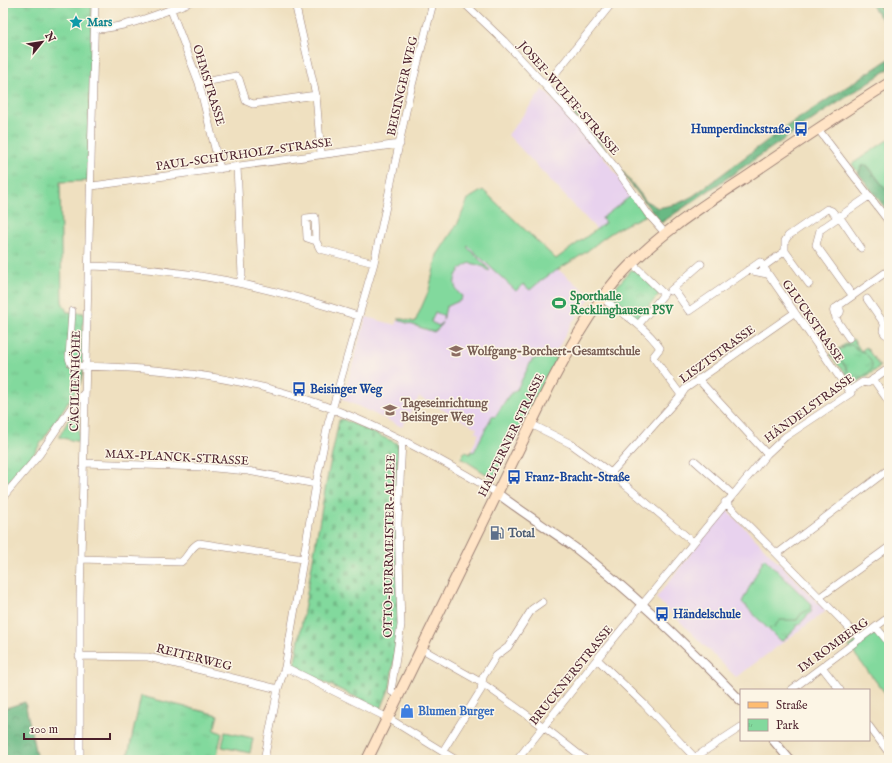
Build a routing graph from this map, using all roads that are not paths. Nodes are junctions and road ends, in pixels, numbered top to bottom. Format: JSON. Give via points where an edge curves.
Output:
{"nodes":[{"id":1,"x":95,"y":3,"type":"edge"},
{"id":2,"x":188,"y":3,"type":"edge"},
{"id":3,"x":294,"y":3,"type":"edge"},
{"id":4,"x":433,"y":3,"type":"edge"},
{"id":5,"x":464,"y":3,"type":"edge"},
{"id":6,"x":612,"y":3,"type":"edge"},
{"id":7,"x":175,"y":7,"type":"edge"},
{"id":8,"x":95,"y":29,"type":"junction"},
{"id":9,"x":199,"y":83,"type":"junction"},
{"id":10,"x":889,"y":83,"type":"edge"},
{"id":11,"x":546,"y":85,"type":"junction"},
{"id":12,"x":316,"y":95,"type":"junction"},
{"id":13,"x":818,"y":129,"type":"junction"},
{"id":14,"x":400,"y":144,"type":"junction"},
{"id":15,"x":321,"y":154,"type":"junction"},
{"id":16,"x":236,"y":167,"type":"junction"},
{"id":17,"x":220,"y":169,"type":"junction"},
{"id":18,"x":92,"y":186,"type":"junction"},
{"id":19,"x":869,"y":196,"type":"junction"},
{"id":20,"x":838,"y":217,"type":"junction"},
{"id":21,"x":812,"y":220,"type":"junction"},
{"id":22,"x":889,"y":222,"type":"edge"},
{"id":23,"x":820,"y":230,"type":"junction"},
{"id":24,"x":665,"y":233,"type":"junction"},
{"id":25,"x":316,"y":241,"type":"dead end"},
{"id":26,"x":861,"y":248,"type":"dead end"},
{"id":27,"x":785,"y":251,"type":"junction"},
{"id":28,"x":632,"y":263,"type":"junction"},
{"id":29,"x":374,"y":264,"type":"junction"},
{"id":30,"x":702,"y":264,"type":"dead end"},
{"id":31,"x":761,"y":265,"type":"junction"},
{"id":32,"x":90,"y":266,"type":"junction"},
{"id":33,"x":748,"y":270,"type":"junction"},
{"id":34,"x":888,"y":272,"type":"edge"},
{"id":35,"x":767,"y":274,"type":"junction"},
{"id":36,"x":240,"y":282,"type":"junction"},
{"id":37,"x":809,"y":284,"type":"dead end"},
{"id":38,"x":674,"y":290,"type":"junction"},
{"id":39,"x":664,"y":294,"type":"junction"},
{"id":40,"x":852,"y":295,"type":"junction"},
{"id":41,"x":602,"y":298,"type":"junction"},
{"id":42,"x":867,"y":299,"type":"dead end"},
{"id":43,"x":72,"y":311,"type":"dead end"},
{"id":44,"x":794,"y":313,"type":"junction"},
{"id":45,"x":358,"y":316,"type":"junction"},
{"id":46,"x":639,"y":324,"type":"junction"},
{"id":47,"x":887,"y":325,"type":"edge"},
{"id":48,"x":889,"y":336,"type":"edge"},
{"id":49,"x":849,"y":338,"type":"dead end"},
{"id":50,"x":86,"y":367,"type":"junction"},
{"id":51,"x":889,"y":368,"type":"edge"},
{"id":52,"x":698,"y":379,"type":"junction"},
{"id":53,"x":873,"y":379,"type":"junction"},
{"id":54,"x":849,"y":391,"type":"junction"},
{"id":55,"x":86,"y":392,"type":"junction"},
{"id":56,"x":681,"y":395,"type":"junction"},
{"id":57,"x":889,"y":402,"type":"edge"},
{"id":58,"x":332,"y":410,"type":"junction"},
{"id":59,"x":531,"y":424,"type":"junction"},
{"id":60,"x":402,"y":440,"type":"junction"},
{"id":61,"x":767,"y":454,"type":"junction"},
{"id":62,"x":695,"y":461,"type":"dead end"},
{"id":63,"x":84,"y":463,"type":"junction"},
{"id":64,"x":889,"y":469,"type":"edge"},
{"id":65,"x":611,"y":473,"type":"junction"},
{"id":66,"x":316,"y":484,"type":"junction"},
{"id":67,"x":497,"y":493,"type":"junction"},
{"id":68,"x":732,"y":494,"type":"junction"},
{"id":69,"x":3,"y":497,"type":"edge"},
{"id":70,"x":725,"y":502,"type":"junction"},
{"id":71,"x":693,"y":542,"type":"junction"},
{"id":72,"x":889,"y":547,"type":"edge"},
{"id":73,"x":777,"y":554,"type":"junction"},
{"id":74,"x":82,"y":559,"type":"junction"},
{"id":75,"x":303,"y":559,"type":"junction"},
{"id":76,"x":820,"y":597,"type":"junction"},
{"id":77,"x":542,"y":602,"type":"dead end"},
{"id":78,"x":642,"y":604,"type":"junction"},
{"id":79,"x":889,"y":617,"type":"edge"},
{"id":80,"x":876,"y":627,"type":"junction"},
{"id":81,"x":860,"y":639,"type":"junction"},
{"id":82,"x":889,"y":643,"type":"edge"},
{"id":83,"x":422,"y":649,"type":"junction"},
{"id":84,"x":79,"y":656,"type":"junction"},
{"id":85,"x":597,"y":660,"type":"junction"},
{"id":86,"x":285,"y":666,"type":"junction"},
{"id":87,"x":822,"y":667,"type":"junction"},
{"id":88,"x":482,"y":683,"type":"junction"},
{"id":89,"x":278,"y":689,"type":"junction"},
{"id":90,"x":792,"y":689,"type":"edge"},
{"id":91,"x":839,"y":689,"type":"edge"},
{"id":92,"x":399,"y":696,"type":"junction"},
{"id":93,"x":740,"y":700,"type":"edge"},
{"id":94,"x":388,"y":718,"type":"junction"},
{"id":95,"x":544,"y":727,"type":"junction"},
{"id":96,"x":740,"y":727,"type":"edge"},
{"id":97,"x":870,"y":727,"type":"edge"},
{"id":98,"x":774,"y":741,"type":"edge"},
{"id":99,"x":443,"y":751,"type":"junction"},
{"id":100,"x":889,"y":753,"type":"edge"},
{"id":101,"x":694,"y":759,"type":"edge"},
{"id":102,"x":80,"y":760,"type":"edge"},
{"id":103,"x":264,"y":760,"type":"edge"},
{"id":104,"x":367,"y":760,"type":"edge"},
{"id":105,"x":456,"y":760,"type":"edge"},
{"id":106,"x":517,"y":760,"type":"edge"},
{"id":107,"x":586,"y":760,"type":"edge"},
{"id":108,"x":790,"y":760,"type":"edge"}],
"edges":[{"from":1,"to":8,"type":"street","name":"CÄCILIENHÖHE"},
{"from":2,"to":7,"type":"street"},
{"from":3,"to":12,"type":"street"},
{"from":4,"to":14,"type":"street","name":"BEISINGER WEG"},
{"from":5,"to":11,"type":"street","name":"JOSEF-WULFF-STRASSE"},
{"from":6,"to":11,"type":"street"},
{"from":7,"to":8,"type":"street","via":[[150,18]]},
{"from":7,"to":9,"type":"street","name":"OHMSTRASSE"},
{"from":8,"to":18,"type":"street","name":"CÄCILIENHÖHE"},
{"from":9,"to":12,"type":"street","via":[[236,76],[239,78],[246,101],[253,104]]},
{"from":9,"to":17,"type":"street","name":"OHMSTRASSE"},
{"from":10,"to":13,"type":"main road","name":"HALTERNER STRASSE"},
{"from":11,"to":24,"type":"street","name":"JOSEF-WULFF-STRASSE","via":[[579,122]]},
{"from":12,"to":15,"type":"street"},
{"from":13,"to":19,"type":"street"},
{"from":13,"to":24,"type":"main road","name":"HALTERNER STRASSE"},
{"from":14,"to":15,"type":"street","name":"PAUL-SCHÜRHOLZ-STRASSE"},
{"from":14,"to":29,"type":"street","name":"BEISINGER WEG"},
{"from":15,"to":16,"type":"street","name":"PAUL-SCHÜRHOLZ-STRASSE"},
{"from":16,"to":17,"type":"street","name":"PAUL-SCHÜRHOLZ-STRASSE"},
{"from":16,"to":36,"type":"street","via":[[242,275]]},
{"from":17,"to":18,"type":"street","name":"PAUL-SCHÜRHOLZ-STRASSE"},
{"from":18,"to":32,"type":"street","name":"CÄCILIENHÖHE"},
{"from":19,"to":20,"type":"street"},
{"from":19,"to":22,"type":"street"},
{"from":20,"to":21,"type":"street","via":[[830,209]]},
{"from":20,"to":23,"type":"street"},
{"from":20,"to":26,"type":"street"},
{"from":21,"to":23,"type":"street"},
{"from":21,"to":27,"type":"street","via":[[788,236]]},
{"from":23,"to":40,"type":"street","via":[[816,245]]},
{"from":24,"to":28,"type":"main road","name":"HALTERNER STRASSE"},
{"from":25,"to":29,"type":"street","via":[[320,249]]},
{"from":27,"to":31,"type":"street"},
{"from":27,"to":37,"type":"street"},
{"from":28,"to":39,"type":"street"},
{"from":28,"to":41,"type":"main road","name":"HALTERNER STRASSE"},
{"from":29,"to":45,"type":"street","name":"BEISINGER WEG"},
{"from":30,"to":38,"type":"street"},
{"from":31,"to":33,"type":"street"},
{"from":31,"to":35,"type":"street","name":"GLUCKSTRASSE"},
{"from":32,"to":36,"type":"street","via":[[122,266]]},
{"from":32,"to":50,"type":"street","name":"CÄCILIENHÖHE"},
{"from":33,"to":35,"type":"street"},
{"from":33,"to":38,"type":"street","via":[[689,311]]},
{"from":34,"to":40,"type":"street"},
{"from":35,"to":44,"type":"street","name":"GLUCKSTRASSE"},
{"from":36,"to":45,"type":"street","via":[[296,296]]},
{"from":38,"to":39,"type":"street"},
{"from":39,"to":46,"type":"street"},
{"from":40,"to":49,"type":"street","via":[[836,310],[836,319]]},
{"from":41,"to":46,"type":"street"},
{"from":41,"to":59,"type":"main road","name":"HALTERNER STRASSE","via":[[564,359]]},
{"from":42,"to":47,"type":"street"},
{"from":43,"to":50,"type":"street","via":[[69,358],[71,364]]},
{"from":44,"to":52,"type":"street","name":"LISZTSTRASSE"},
{"from":44,"to":54,"type":"street","name":"GLUCKSTRASSE"},
{"from":45,"to":58,"type":"street","name":"BEISINGER WEG"},
{"from":46,"to":56,"type":"street","via":[[660,348],[654,357]]},
{"from":47,"to":48,"type":"street","via":[[883,332]]},
{"from":50,"to":55,"type":"street","name":"CÄCILIENHÖHE"},
{"from":50,"to":58,"type":"street","name":"OTTO-BURRMEISTER-ALLEE","via":[[155,369],[227,380],[267,388]]},
{"from":51,"to":53,"type":"street","name":"HÄNDELSTRASSE"},
{"from":52,"to":56,"type":"street","name":"LISZTSTRASSE","via":[[684,389]]},
{"from":52,"to":61,"type":"street"},
{"from":53,"to":54,"type":"street","name":"HÄNDELSTRASSE"},
{"from":53,"to":57,"type":"street"},
{"from":54,"to":61,"type":"street","name":"HÄNDELSTRASSE","via":[[851,393],[785,438]]},
{"from":55,"to":63,"type":"street","name":"CÄCILIENHÖHE"},
{"from":55,"to":69,"type":"street","via":[[71,408],[39,455]]},
{"from":56,"to":65,"type":"street","name":"LISZTSTRASSE"},
{"from":58,"to":60,"type":"street","name":"OTTO-BURRMEISTER-ALLEE"},
{"from":58,"to":66,"type":"street","name":"BEISINGER WEG"},
{"from":59,"to":65,"type":"street","via":[[571,444]]},
{"from":59,"to":67,"type":"main road","name":"HALTERNER STRASSE"},
{"from":60,"to":67,"type":"street","name":"OTTO-BURRMEISTER-ALLEE"},
{"from":60,"to":92,"type":"street","name":"OTTO-BURRMEISTER-ALLEE","via":[[398,497],[401,625],[391,691]]},
{"from":61,"to":68,"type":"street","name":"HÄNDELSTRASSE"},
{"from":62,"to":68,"type":"street"},
{"from":63,"to":66,"type":"street","name":"MAX-PLANCK-STRASSE","via":[[248,471]]},
{"from":63,"to":74,"type":"street","name":"CÄCILIENHÖHE"},
{"from":64,"to":73,"type":"street"},
{"from":65,"to":71,"type":"street"},
{"from":66,"to":75,"type":"street","name":"BEISINGER WEG"},
{"from":67,"to":78,"type":"street","via":[[574,548]]},
{"from":67,"to":83,"type":"main road","name":"HALTERNER STRASSE"},
{"from":68,"to":70,"type":"street","name":"HÄNDELSTRASSE"},
{"from":70,"to":71,"type":"street","name":"HÄNDELSTRASSE"},
{"from":70,"to":73,"type":"street"},
{"from":71,"to":78,"type":"street","name":"HÄNDELSTRASSE"},
{"from":72,"to":76,"type":"street"},
{"from":73,"to":76,"type":"street"},
{"from":74,"to":75,"type":"street","via":[[181,562],[194,545],[199,544]]},
{"from":74,"to":84,"type":"street","name":"CÄCILIENHÖHE"},
{"from":75,"to":86,"type":"street","name":"BEISINGER WEG"},
{"from":76,"to":81,"type":"street"},
{"from":77,"to":88,"type":"street","via":[[532,609],[508,647],[496,656]]},
{"from":78,"to":85,"type":"street","name":"BRUCKNERSTRASSE"},
{"from":78,"to":93,"type":"street"},
{"from":79,"to":80,"type":"street","name":"IM ROMBERG"},
{"from":80,"to":81,"type":"street","name":"IM ROMBERG"},
{"from":80,"to":82,"type":"street"},
{"from":81,"to":87,"type":"street","name":"IM ROMBERG"},
{"from":83,"to":88,"type":"street"},
{"from":83,"to":92,"type":"main road","name":"HALTERNER STRASSE"},
{"from":84,"to":89,"type":"street","name":"REITERWEG","via":[[148,657]]},
{"from":84,"to":102,"type":"street","name":"CÄCILIENHÖHE"},
{"from":85,"to":95,"type":"street","name":"BRUCKNERSTRASSE"},
{"from":85,"to":101,"type":"street","via":[[644,704]]},
{"from":86,"to":89,"type":"street","name":"BEISINGER WEG"},
{"from":86,"to":94,"type":"street"},
{"from":87,"to":90,"type":"street","name":"IM ROMBERG"},
{"from":87,"to":91,"type":"street"},
{"from":88,"to":95,"type":"street"},
{"from":88,"to":99,"type":"street","via":[[481,690]]},
{"from":89,"to":103,"type":"street","name":"BEISINGER WEG"},
{"from":92,"to":94,"type":"main road","name":"HALTERNER STRASSE"},
{"from":94,"to":99,"type":"street"},
{"from":94,"to":104,"type":"main road","name":"HALTERNER STRASSE"},
{"from":95,"to":106,"type":"street","name":"BRUCKNERSTRASSE"},
{"from":95,"to":107,"type":"street"},
{"from":96,"to":101,"type":"street"},
{"from":97,"to":100,"type":"street"},
{"from":98,"to":108,"type":"street"},
{"from":99,"to":105,"type":"street"}]}
